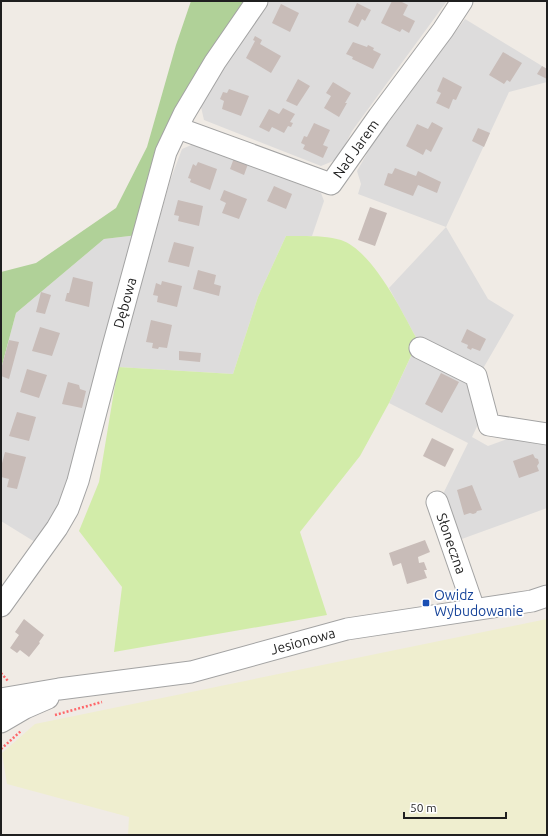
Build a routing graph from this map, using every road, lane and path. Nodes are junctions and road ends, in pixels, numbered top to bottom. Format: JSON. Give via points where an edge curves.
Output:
{"nodes":[{"id":1,"x":256,"y":1,"type":"edge"},
{"id":2,"x":462,"y":1,"type":"edge"},
{"id":3,"x":178,"y":128,"type":"junction"},
{"id":4,"x":420,"y":348,"type":"dead end"},
{"id":5,"x":547,"y":434,"type":"edge"},
{"id":6,"x":437,"y":502,"type":"dead end"},
{"id":7,"x":547,"y":596,"type":"edge"},
{"id":8,"x":1,"y":606,"type":"edge"},
{"id":9,"x":474,"y":608,"type":"junction"},
{"id":10,"x":59,"y":689,"type":"junction"},
{"id":11,"x":1,"y":699,"type":"edge"},
{"id":12,"x":1,"y":722,"type":"edge"}],
"edges":[{"from":1,"to":3,"type":"street","name":"Dębowa","via":[[215,62]]},
{"from":2,"to":3,"type":"street","name":"Nad Jarem","via":[[331,184]]},
{"from":3,"to":8,"type":"street","name":"Dębowa","via":[[166,152],[78,481],[57,528]]},
{"from":4,"to":5,"type":"street","via":[[476,376],[489,425]]},
{"from":6,"to":9,"type":"street","name":"Słoneczna"},
{"from":7,"to":9,"type":"street","name":"Jesionowa"},
{"from":9,"to":10,"type":"street","name":"Jesionowa","via":[[347,629],[191,672]]},
{"from":10,"to":11,"type":"street","name":"Jesionowa"},
{"from":10,"to":12,"type":"street","name":"Jesionowa","via":[[49,698]]}]}
